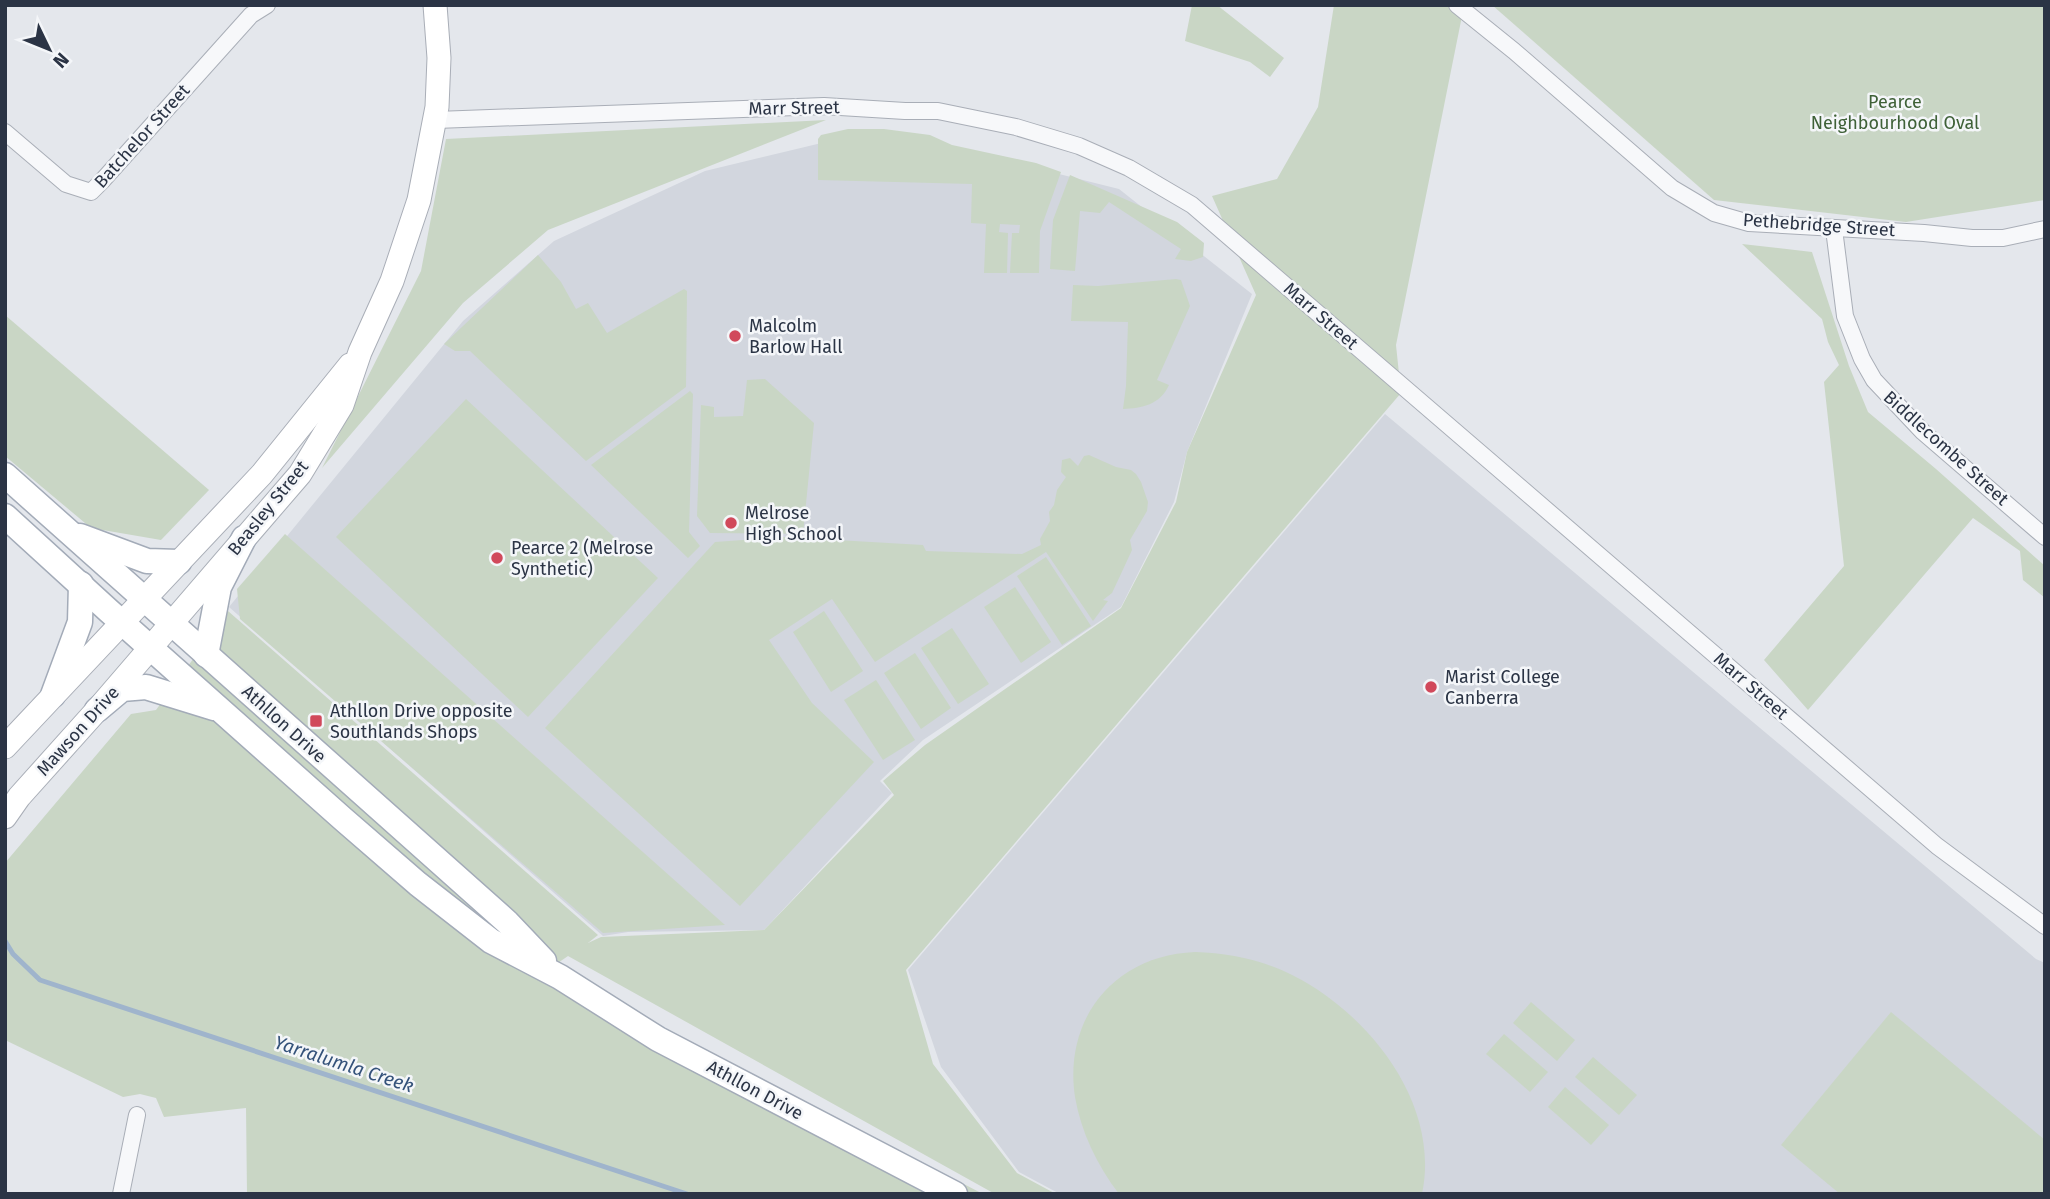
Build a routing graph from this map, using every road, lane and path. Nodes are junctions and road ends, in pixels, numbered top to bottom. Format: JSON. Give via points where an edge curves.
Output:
{"nodes":[{"id":1,"x":267,"y":5,"type":"edge"},
{"id":2,"x":435,"y":5,"type":"edge"},
{"id":3,"x":1457,"y":5,"type":"edge"},
{"id":4,"x":436,"y":120,"type":"junction"},
{"id":5,"x":5,"y":132,"type":"edge"},
{"id":6,"x":1834,"y":229,"type":"junction"},
{"id":7,"x":2045,"y":229,"type":"edge"},
{"id":8,"x":360,"y":352,"type":"junction"},
{"id":9,"x":5,"y":475,"type":"edge"},
{"id":10,"x":5,"y":516,"type":"edge"},
{"id":11,"x":69,"y":532,"type":"junction"},
{"id":12,"x":2045,"y":537,"type":"edge"},
{"id":13,"x":244,"y":538,"type":"junction"},
{"id":14,"x":179,"y":562,"type":"junction"},
{"id":15,"x":81,"y":584,"type":"junction"},
{"id":16,"x":144,"y":599,"type":"junction"},
{"id":17,"x":123,"y":622,"type":"junction"},
{"id":18,"x":172,"y":624,"type":"junction"},
{"id":19,"x":151,"y":648,"type":"junction"},
{"id":20,"x":206,"y":654,"type":"junction"},
{"id":21,"x":53,"y":695,"type":"junction"},
{"id":22,"x":97,"y":710,"type":"junction"},
{"id":23,"x":222,"y":711,"type":"junction"},
{"id":24,"x":5,"y":747,"type":"edge"},
{"id":25,"x":5,"y":817,"type":"edge"},
{"id":26,"x":2045,"y":926,"type":"edge"},
{"id":27,"x":560,"y":977,"type":"junction"},
{"id":28,"x":137,"y":1115,"type":"dead end"},
{"id":29,"x":121,"y":1194,"type":"edge"},
{"id":30,"x":955,"y":1194,"type":"edge"}],
"edges":[{"from":1,"to":5,"type":"street","name":"Batchelor Street","via":[[251,15],[91,192],[66,184]]},
{"from":2,"to":4,"type":"main road","name":"Beasley Street","via":[[439,58]]},
{"from":3,"to":6,"type":"street","name":"Pethebridge Street","via":[[1672,188],[1714,213],[1749,223]]},
{"from":4,"to":8,"type":"main road","name":"Beasley Street","via":[[419,200],[392,281]]},
{"from":4,"to":26,"type":"street","name":"Marr Street","via":[[824,106],[937,111],[1016,127],[1079,146],[1129,168],[1192,205],[1947,854]]},
{"from":6,"to":7,"type":"street","name":"Pethebridge Street","via":[[2003,238]]},
{"from":6,"to":12,"type":"street","name":"Biddlecombe Street","via":[[1845,316],[1874,380],[1923,432]]},
{"from":8,"to":13,"type":"main road","name":"Beasley Street","via":[[342,405],[300,474]]},
{"from":8,"to":14,"type":"main road","name":"Beasley Street","via":[[262,474]]},
{"from":9,"to":11,"type":"main road","name":"Athllon Drive"},
{"from":10,"to":15,"type":"main road","name":"Athllon Drive"},
{"from":11,"to":14,"type":"main road","via":[[147,561]]},
{"from":11,"to":16,"type":"main road","name":"Athllon Drive"},
{"from":13,"to":18,"type":"main road","name":"Beasley Street"},
{"from":13,"to":20,"type":"main road","via":[[219,587]]},
{"from":14,"to":16,"type":"main road","name":"Beasley Street"},
{"from":15,"to":17,"type":"main road","name":"Athllon Drive"},
{"from":15,"to":21,"type":"main road","via":[[80,622]]},
{"from":16,"to":17,"type":"main road","name":"Beasley Street"},
{"from":16,"to":18,"type":"main road","name":"Athllon Drive"},
{"from":17,"to":19,"type":"main road","name":"Athllon Drive"},
{"from":17,"to":21,"type":"main road"},
{"from":18,"to":19,"type":"main road","name":"Beasley Street"},
{"from":18,"to":20,"type":"main road","name":"Athllon Drive"},
{"from":19,"to":22,"type":"main road","name":"Mawson Drive"},
{"from":19,"to":23,"type":"main road","name":"Athllon Drive"},
{"from":20,"to":27,"type":"main road","name":"Athllon Drive","via":[[507,922]]},
{"from":21,"to":24,"type":"main road"},
{"from":22,"to":23,"type":"main road","via":[[122,689],[146,687]]},
{"from":22,"to":25,"type":"main road","name":"Mawson Drive"},
{"from":23,"to":27,"type":"main road","name":"Athllon Drive","via":[[418,884],[491,941]]},
{"from":27,"to":30,"type":"main road","name":"Athllon Drive","via":[[658,1039]]},
{"from":28,"to":29,"type":"street"}]}
